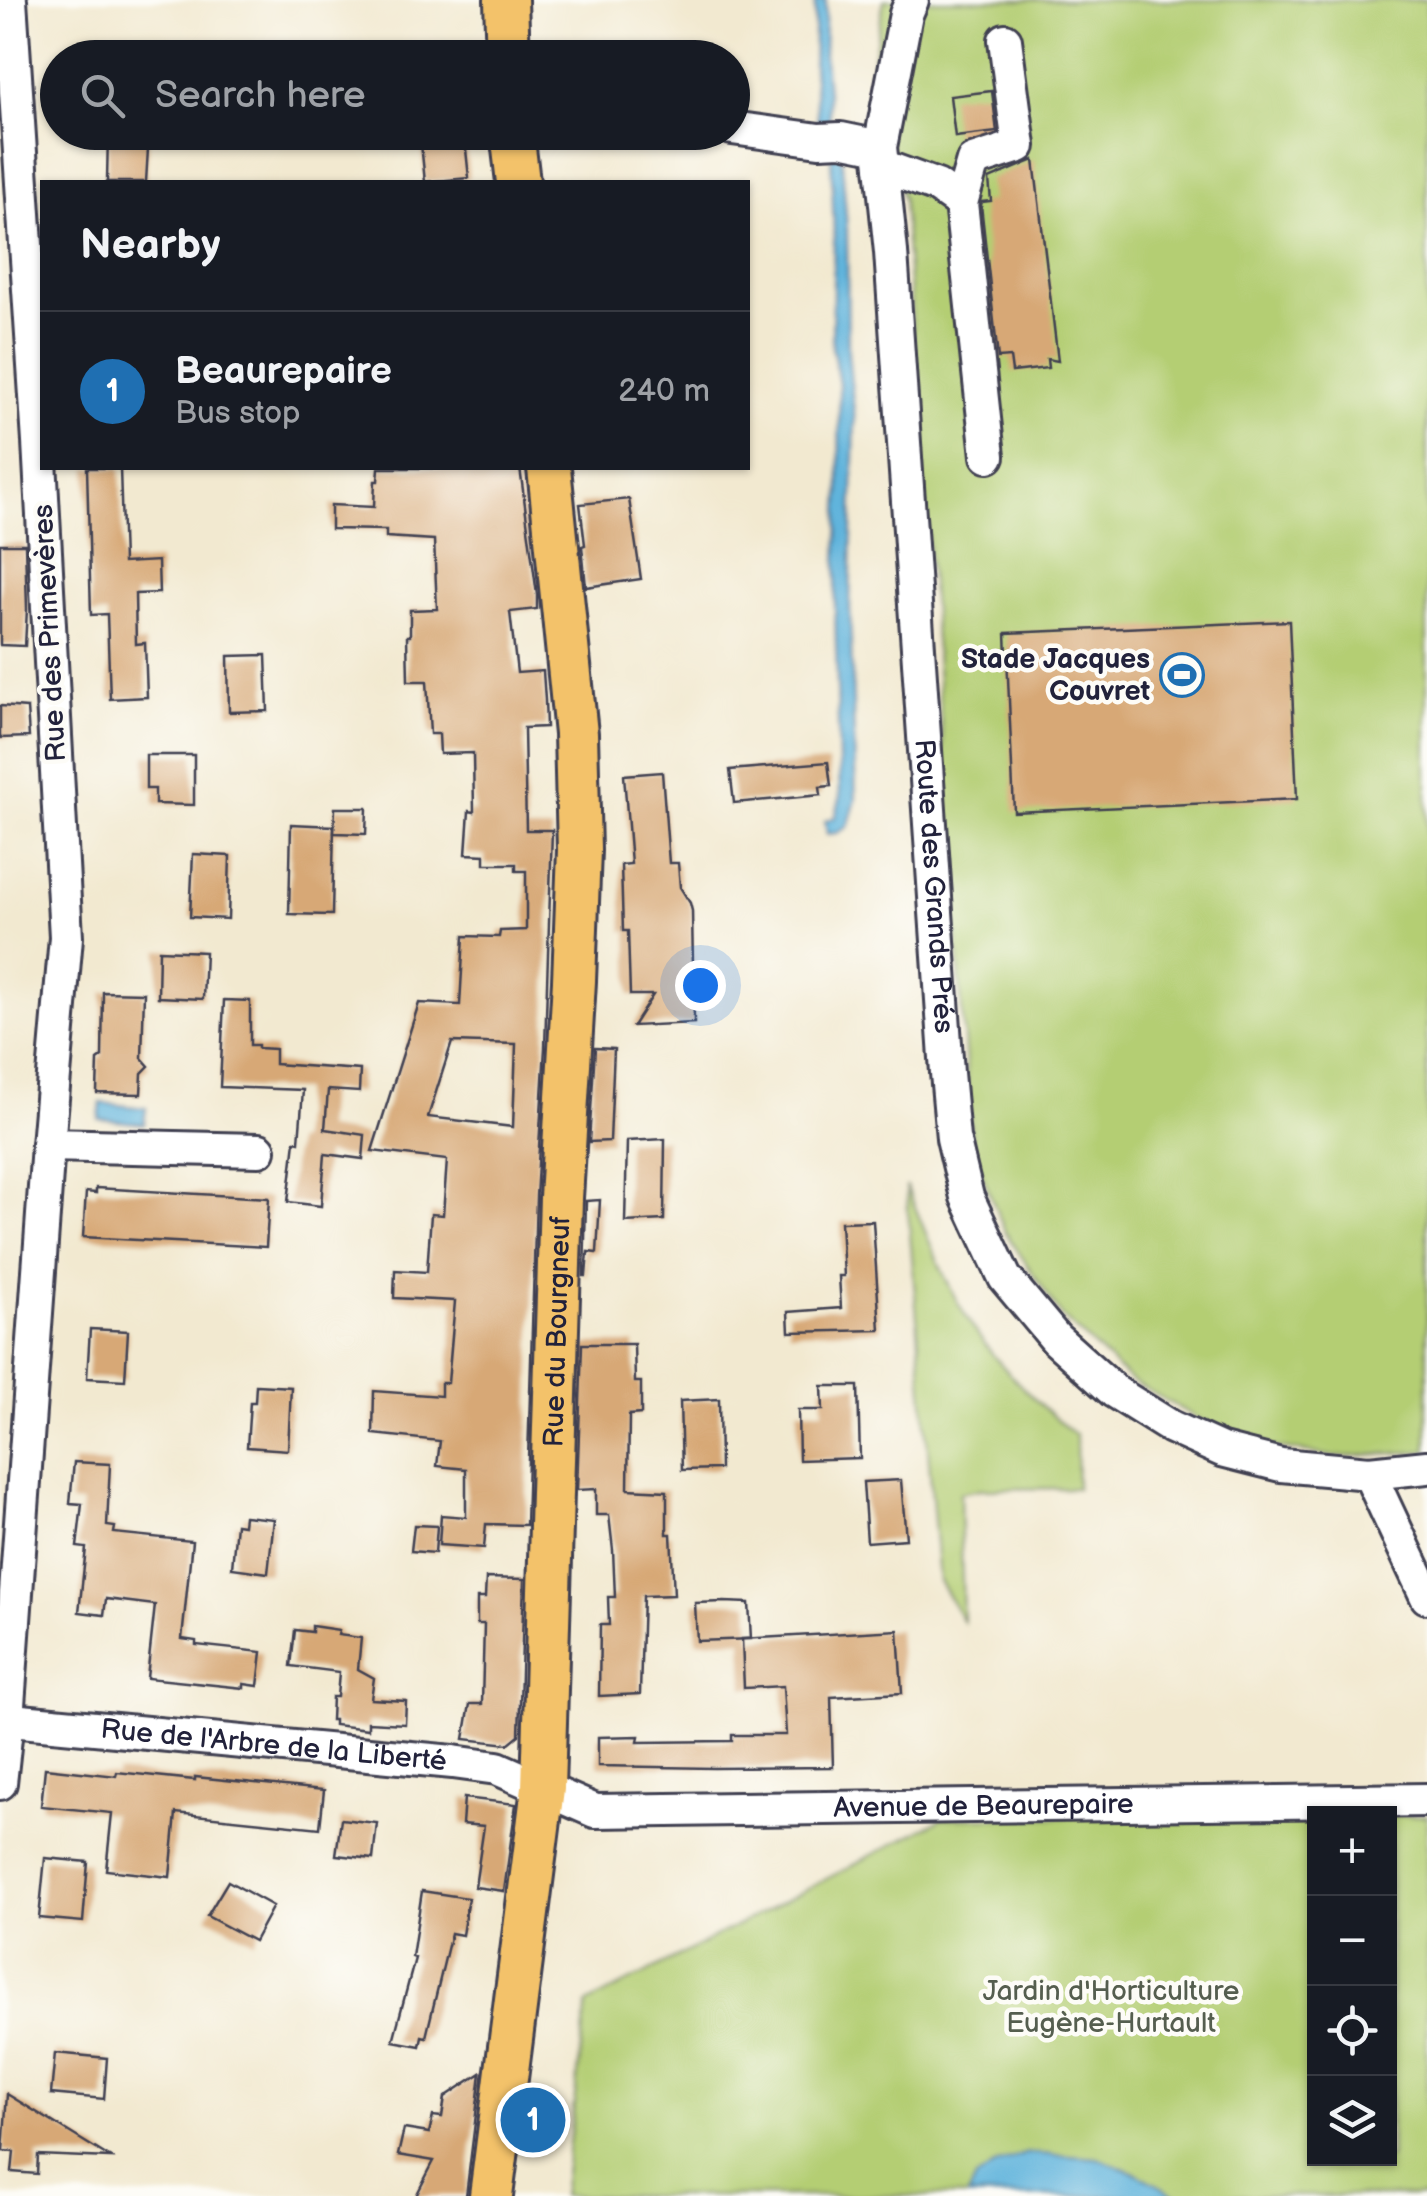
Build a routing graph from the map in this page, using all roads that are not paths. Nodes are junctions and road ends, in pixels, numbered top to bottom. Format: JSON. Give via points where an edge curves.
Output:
{"nodes":[{"id":1,"x":10,"y":0,"type":"edge"},
{"id":2,"x":506,"y":0,"type":"edge"},
{"id":3,"x":912,"y":0,"type":"edge"},
{"id":4,"x":507,"y":40,"type":"edge"},
{"id":5,"x":1004,"y":40,"type":"dead end"},
{"id":6,"x":750,"y":130,"type":"edge"},
{"id":7,"x":514,"y":150,"type":"edge"},
{"id":8,"x":881,"y":157,"type":"junction"},
{"id":9,"x":518,"y":180,"type":"edge"},
{"id":10,"x":961,"y":202,"type":"junction"},
{"id":11,"x":988,"y":456,"type":"dead end"},
{"id":12,"x":40,"y":462,"type":"edge"},
{"id":13,"x":40,"y":470,"type":"edge"},
{"id":14,"x":549,"y":470,"type":"edge"},
{"id":15,"x":48,"y":1146,"type":"junction"},
{"id":16,"x":259,"y":1150,"type":"dead end"},
{"id":17,"x":1427,"y":1467,"type":"edge"},
{"id":18,"x":1370,"y":1473,"type":"junction"},
{"id":19,"x":1427,"y":1597,"type":"edge"},
{"id":20,"x":3,"y":1719,"type":"edge"},
{"id":21,"x":0,"y":1783,"type":"edge"},
{"id":22,"x":543,"y":1788,"type":"junction"},
{"id":23,"x":1427,"y":1800,"type":"edge"},
{"id":24,"x":491,"y":2196,"type":"edge"}],
"edges":[{"from":1,"to":12,"type":"street","name":"Rue des Primevères"},
{"from":2,"to":4,"type":"main road"},
{"from":3,"to":8,"type":"street","name":"Route des Grands Prés"},
{"from":5,"to":10,"type":"street","via":[[1019,146],[974,161]]},
{"from":6,"to":8,"type":"street","via":[[830,139]]},
{"from":7,"to":9,"type":"main road"},
{"from":8,"to":10,"type":"street"},
{"from":8,"to":18,"type":"street","name":"Route des Grands Prés","via":[[947,1073],[967,1197],[1005,1278],[1056,1339],[1115,1392],[1222,1450],[1281,1465]]},
{"from":10,"to":11,"type":"street"},
{"from":13,"to":15,"type":"street","name":"Rue des Primevères","via":[[66,936]]},
{"from":14,"to":22,"type":"main road","name":"Rue du Bourgneuf","via":[[576,734],[579,850]]},
{"from":15,"to":16,"type":"street"},
{"from":15,"to":20,"type":"street","name":"Rue des Primevères"},
{"from":17,"to":18,"type":"street","name":"Route des Grands Prés"},
{"from":18,"to":19,"type":"street"},
{"from":20,"to":21,"type":"street","name":"Rue des Primevères"},
{"from":20,"to":22,"type":"street","name":"Rue de l'Arbre de la Liberté","via":[[452,1762],[497,1768]]},
{"from":22,"to":23,"type":"street","name":"Avenue de Beaurepaire","via":[[595,1811]]},
{"from":22,"to":24,"type":"main road","name":"Rue du Bourgneuf"}]}
